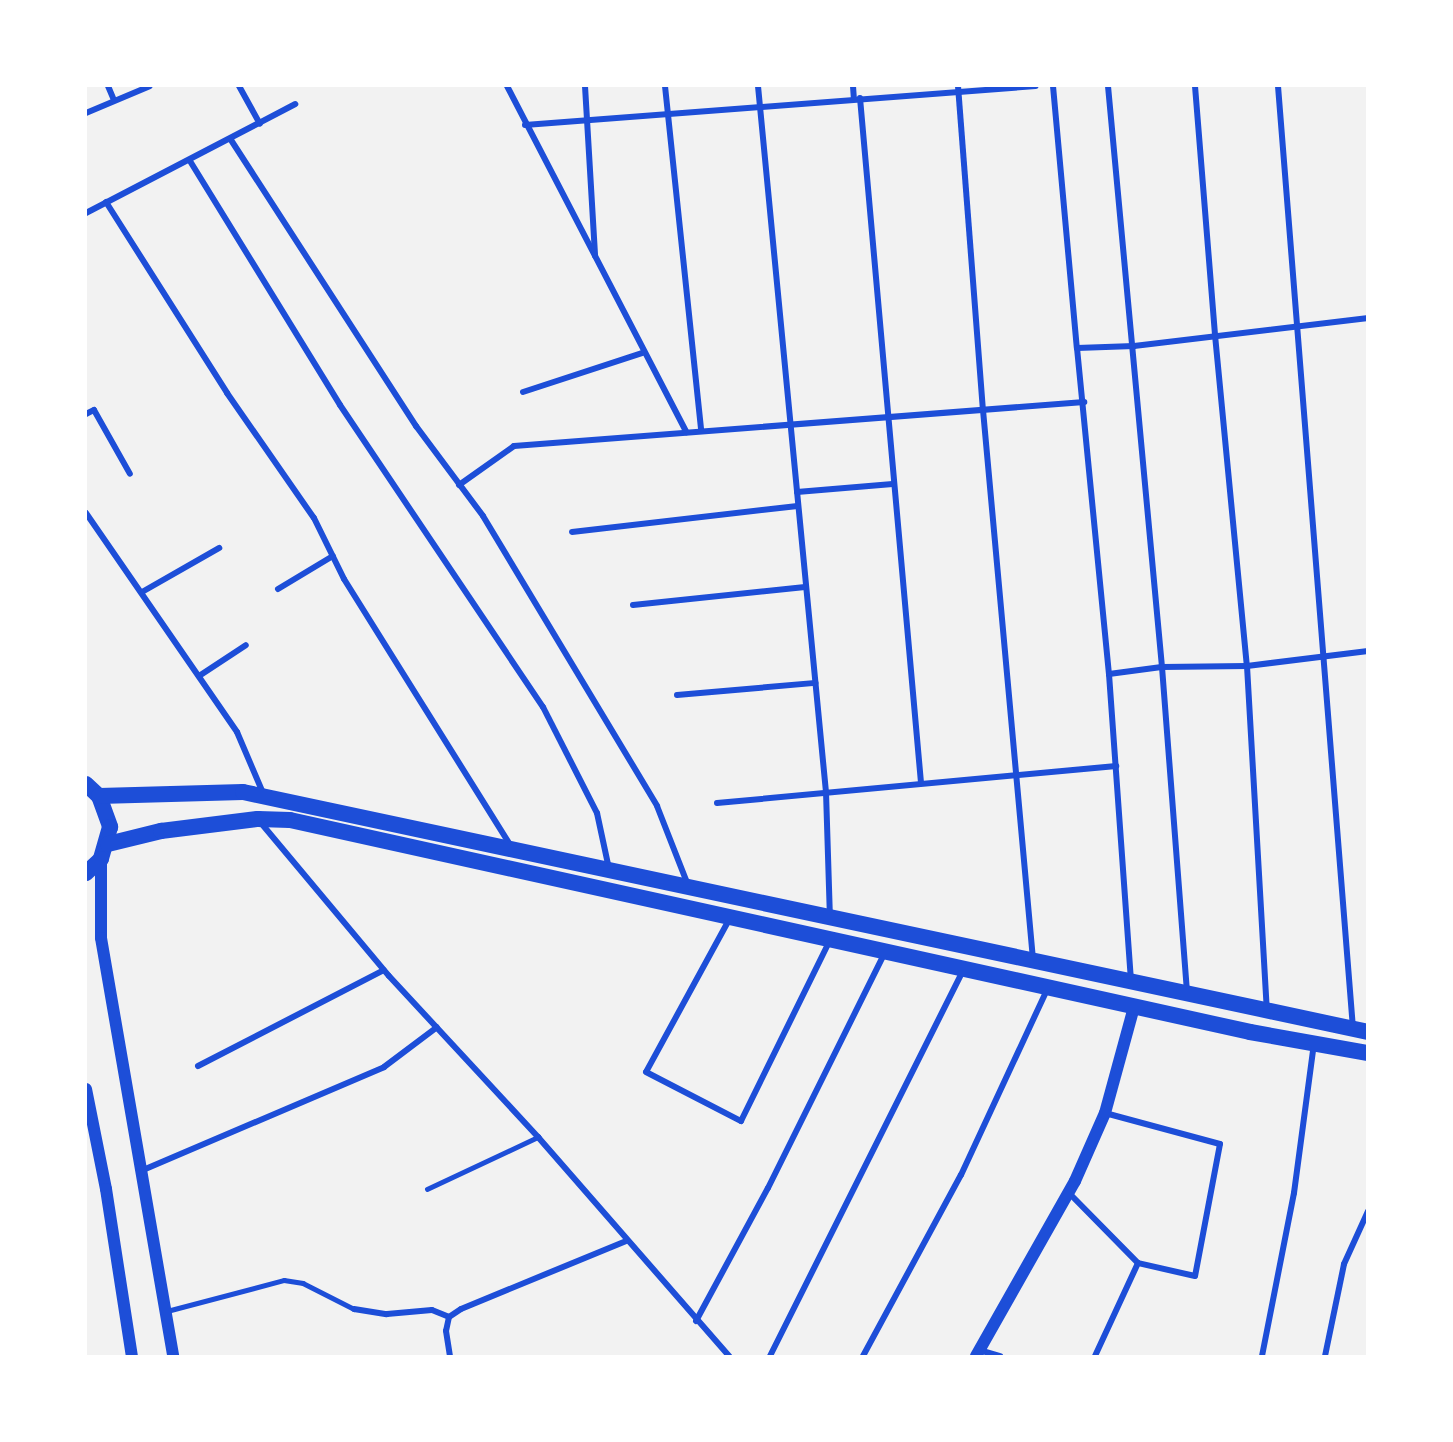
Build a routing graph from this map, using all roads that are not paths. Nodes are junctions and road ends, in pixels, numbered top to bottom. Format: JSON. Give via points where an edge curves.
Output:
{"nodes":[{"id":1,"x":108,"y":86,"type":"edge"},
{"id":2,"x":150,"y":86,"type":"edge"},
{"id":3,"x":239,"y":86,"type":"edge"},
{"id":4,"x":507,"y":86,"type":"edge"},
{"id":5,"x":585,"y":86,"type":"edge"},
{"id":6,"x":665,"y":86,"type":"edge"},
{"id":7,"x":758,"y":86,"type":"edge"},
{"id":8,"x":853,"y":86,"type":"edge"},
{"id":9,"x":1036,"y":86,"type":"edge"},
{"id":10,"x":1053,"y":86,"type":"edge"},
{"id":11,"x":1108,"y":86,"type":"edge"},
{"id":12,"x":1196,"y":86,"type":"edge"},
{"id":13,"x":1278,"y":86,"type":"edge"},
{"id":14,"x":958,"y":88,"type":"edge"},
{"id":15,"x":857,"y":99,"type":"junction"},
{"id":16,"x":114,"y":100,"type":"junction"},
{"id":17,"x":295,"y":104,"type":"dead end"},
{"id":18,"x":760,"y":107,"type":"junction"},
{"id":19,"x":86,"y":113,"type":"edge"},
{"id":20,"x":667,"y":115,"type":"junction"},
{"id":21,"x":588,"y":119,"type":"junction"},
{"id":22,"x":260,"y":124,"type":"junction"},
{"id":23,"x":525,"y":125,"type":"junction"},
{"id":24,"x":231,"y":140,"type":"junction"},
{"id":25,"x":189,"y":161,"type":"junction"},
{"id":26,"x":106,"y":202,"type":"junction"},
{"id":27,"x":86,"y":213,"type":"edge"},
{"id":28,"x":595,"y":259,"type":"junction"},
{"id":29,"x":1368,"y":318,"type":"edge"},
{"id":30,"x":1297,"y":325,"type":"junction"},
{"id":31,"x":1215,"y":335,"type":"junction"},
{"id":32,"x":1134,"y":346,"type":"junction"},
{"id":33,"x":1077,"y":348,"type":"junction"},
{"id":34,"x":642,"y":353,"type":"junction"},
{"id":35,"x":523,"y":392,"type":"dead end"},
{"id":36,"x":1084,"y":402,"type":"junction"},
{"id":37,"x":982,"y":410,"type":"junction"},
{"id":38,"x":86,"y":414,"type":"edge"},
{"id":39,"x":888,"y":418,"type":"junction"},
{"id":40,"x":792,"y":425,"type":"junction"},
{"id":41,"x":701,"y":430,"type":"junction"},
{"id":42,"x":686,"y":432,"type":"junction"},
{"id":43,"x":130,"y":474,"type":"dead end"},
{"id":44,"x":893,"y":484,"type":"junction"},
{"id":45,"x":459,"y":485,"type":"junction"},
{"id":46,"x":797,"y":492,"type":"junction"},
{"id":47,"x":798,"y":506,"type":"junction"},
{"id":48,"x":86,"y":513,"type":"edge"},
{"id":49,"x":572,"y":532,"type":"dead end"},
{"id":50,"x":219,"y":548,"type":"dead end"},
{"id":51,"x":333,"y":556,"type":"junction"},
{"id":52,"x":805,"y":587,"type":"junction"},
{"id":53,"x":278,"y":589,"type":"dead end"},
{"id":54,"x":142,"y":592,"type":"junction"},
{"id":55,"x":633,"y":604,"type":"dead end"},
{"id":56,"x":246,"y":645,"type":"dead end"},
{"id":57,"x":1368,"y":651,"type":"edge"},
{"id":58,"x":1322,"y":653,"type":"junction"},
{"id":59,"x":1247,"y":666,"type":"junction"},
{"id":60,"x":1162,"y":667,"type":"junction"},
{"id":61,"x":1109,"y":674,"type":"junction"},
{"id":62,"x":200,"y":676,"type":"junction"},
{"id":63,"x":815,"y":683,"type":"junction"},
{"id":64,"x":677,"y":695,"type":"dead end"},
{"id":65,"x":1116,"y":766,"type":"junction"},
{"id":66,"x":1016,"y":777,"type":"junction"},
{"id":67,"x":921,"y":783,"type":"junction"},
{"id":68,"x":86,"y":784,"type":"edge"},
{"id":69,"x":826,"y":792,"type":"junction"},
{"id":70,"x":99,"y":796,"type":"junction"},
{"id":71,"x":264,"y":796,"type":"junction"},
{"id":72,"x":717,"y":803,"type":"dead end"},
{"id":73,"x":258,"y":819,"type":"junction"},
{"id":74,"x":104,"y":851,"type":"junction"},
{"id":75,"x":513,"y":851,"type":"junction"},
{"id":76,"x":610,"y":872,"type":"junction"},
{"id":77,"x":86,"y":873,"type":"edge"},
{"id":78,"x":690,"y":889,"type":"junction"},
{"id":79,"x":731,"y":917,"type":"junction"},
{"id":80,"x":830,"y":919,"type":"junction"},
{"id":81,"x":830,"y":940,"type":"junction"},
{"id":82,"x":885,"y":951,"type":"junction"},
{"id":83,"x":1033,"y":963,"type":"junction"},
{"id":84,"x":964,"y":968,"type":"junction"},
{"id":85,"x":384,"y":970,"type":"junction"},
{"id":86,"x":1131,"y":984,"type":"junction"},
{"id":87,"x":1048,"y":988,"type":"junction"},
{"id":88,"x":1188,"y":996,"type":"junction"},
{"id":89,"x":1134,"y":1007,"type":"junction"},
{"id":90,"x":1267,"y":1012,"type":"junction"},
{"id":91,"x":437,"y":1027,"type":"junction"},
{"id":92,"x":1360,"y":1031,"type":"edge"},
{"id":93,"x":1314,"y":1044,"type":"junction"},
{"id":94,"x":1368,"y":1053,"type":"edge"},
{"id":95,"x":198,"y":1066,"type":"dead end"},
{"id":96,"x":86,"y":1089,"type":"edge"},
{"id":97,"x":1106,"y":1113,"type":"junction"},
{"id":98,"x":538,"y":1137,"type":"junction"},
{"id":99,"x":143,"y":1170,"type":"junction"},
{"id":100,"x":427,"y":1189,"type":"dead end"},
{"id":101,"x":1068,"y":1192,"type":"junction"},
{"id":102,"x":1368,"y":1211,"type":"edge"},
{"id":103,"x":626,"y":1241,"type":"junction"},
{"id":104,"x":1138,"y":1263,"type":"junction"},
{"id":105,"x":354,"y":1309,"type":"joint"},
{"id":106,"x":166,"y":1311,"type":"junction"},
{"id":107,"x":449,"y":1317,"type":"junction"},
{"id":108,"x":696,"y":1321,"type":"junction"},
{"id":109,"x":978,"y":1353,"type":"edge"},
{"id":110,"x":132,"y":1356,"type":"edge"},
{"id":111,"x":173,"y":1356,"type":"edge"},
{"id":112,"x":450,"y":1356,"type":"edge"},
{"id":113,"x":729,"y":1356,"type":"edge"},
{"id":114,"x":770,"y":1356,"type":"edge"},
{"id":115,"x":863,"y":1356,"type":"edge"},
{"id":116,"x":1000,"y":1356,"type":"edge"},
{"id":117,"x":1095,"y":1356,"type":"edge"},
{"id":118,"x":1262,"y":1356,"type":"edge"},
{"id":119,"x":1325,"y":1356,"type":"edge"}],
"edges":[{"from":1,"to":16,"type":"street"},
{"from":2,"to":16,"type":"street"},
{"from":3,"to":22,"type":"street"},
{"from":4,"to":23,"type":"street"},
{"from":5,"to":21,"type":"street"},
{"from":6,"to":20,"type":"street"},
{"from":7,"to":18,"type":"street"},
{"from":8,"to":15,"type":"street"},
{"from":9,"to":14,"type":"street"},
{"from":10,"to":33,"type":"street"},
{"from":11,"to":32,"type":"street"},
{"from":12,"to":31,"type":"street"},
{"from":13,"to":30,"type":"street"},
{"from":14,"to":15,"type":"street"},
{"from":14,"to":37,"type":"street"},
{"from":15,"to":18,"type":"street"},
{"from":15,"to":39,"type":"street"},
{"from":16,"to":19,"type":"street"},
{"from":17,"to":22,"type":"street"},
{"from":18,"to":20,"type":"street"},
{"from":18,"to":40,"type":"street"},
{"from":20,"to":21,"type":"street"},
{"from":20,"to":41,"type":"street"},
{"from":21,"to":23,"type":"street"},
{"from":21,"to":28,"type":"street"},
{"from":22,"to":24,"type":"street"},
{"from":23,"to":28,"type":"street"},
{"from":24,"to":25,"type":"street"},
{"from":24,"to":45,"type":"street","via":[[323,287]]},
{"from":25,"to":26,"type":"street"},
{"from":25,"to":76,"type":"street","via":[[340,405],[543,707],[597,813]]},
{"from":26,"to":27,"type":"street"},
{"from":26,"to":51,"type":"street","via":[[227,393],[314,518]]},
{"from":28,"to":34,"type":"street"},
{"from":29,"to":30,"type":"street"},
{"from":30,"to":31,"type":"street"},
{"from":30,"to":58,"type":"street"},
{"from":31,"to":32,"type":"street"},
{"from":31,"to":59,"type":"street"},
{"from":32,"to":33,"type":"street"},
{"from":32,"to":60,"type":"street"},
{"from":33,"to":36,"type":"street"},
{"from":34,"to":35,"type":"street"},
{"from":34,"to":42,"type":"street"},
{"from":36,"to":37,"type":"street"},
{"from":36,"to":61,"type":"street"},
{"from":37,"to":39,"type":"street"},
{"from":37,"to":66,"type":"street"},
{"from":38,"to":43,"type":"street","via":[[94,410]]},
{"from":39,"to":40,"type":"street"},
{"from":39,"to":44,"type":"street"},
{"from":40,"to":41,"type":"street"},
{"from":40,"to":46,"type":"street"},
{"from":41,"to":42,"type":"street"},
{"from":42,"to":45,"type":"street","via":[[514,446]]},
{"from":44,"to":46,"type":"street"},
{"from":44,"to":67,"type":"street"},
{"from":45,"to":78,"type":"street","via":[[483,516],[657,806]]},
{"from":46,"to":47,"type":"street"},
{"from":47,"to":49,"type":"street"},
{"from":47,"to":52,"type":"street"},
{"from":48,"to":54,"type":"street"},
{"from":50,"to":54,"type":"street"},
{"from":51,"to":53,"type":"street"},
{"from":51,"to":75,"type":"street","via":[[349,588]]},
{"from":52,"to":55,"type":"street"},
{"from":52,"to":63,"type":"street"},
{"from":54,"to":62,"type":"street"},
{"from":56,"to":62,"type":"street"},
{"from":57,"to":58,"type":"street"},
{"from":58,"to":59,"type":"street"},
{"from":58,"to":92,"type":"street"},
{"from":59,"to":60,"type":"street"},
{"from":59,"to":90,"type":"street"},
{"from":60,"to":61,"type":"street"},
{"from":60,"to":88,"type":"street"},
{"from":61,"to":65,"type":"street"},
{"from":62,"to":71,"type":"street","via":[[249,754]]},
{"from":63,"to":64,"type":"street"},
{"from":63,"to":69,"type":"street"},
{"from":65,"to":66,"type":"street"},
{"from":65,"to":86,"type":"street"},
{"from":66,"to":67,"type":"street"},
{"from":66,"to":83,"type":"street"},
{"from":67,"to":69,"type":"street"},
{"from":68,"to":70,"type":"highway"},
{"from":69,"to":72,"type":"street"},
{"from":69,"to":80,"type":"street"},
{"from":70,"to":71,"type":"highway","via":[[243,792]]},
{"from":70,"to":74,"type":"highway","via":[[107,811]]},
{"from":71,"to":75,"type":"highway"},
{"from":73,"to":74,"type":"highway","via":[[161,831]]},
{"from":73,"to":79,"type":"highway","via":[[290,820]]},
{"from":73,"to":85,"type":"street"},
{"from":74,"to":77,"type":"highway"},
{"from":74,"to":99,"type":"main road","via":[[101,938]]},
{"from":75,"to":76,"type":"highway"},
{"from":76,"to":78,"type":"highway"},
{"from":78,"to":80,"type":"highway"},
{"from":79,"to":81,"type":"highway"},
{"from":79,"to":81,"type":"street","via":[[646,1072],[741,1121]]},
{"from":80,"to":83,"type":"highway"},
{"from":81,"to":82,"type":"highway"},
{"from":82,"to":84,"type":"highway"},
{"from":82,"to":108,"type":"street","via":[[768,1188]]},
{"from":83,"to":86,"type":"highway"},
{"from":84,"to":87,"type":"highway"},
{"from":84,"to":114,"type":"street"},
{"from":85,"to":91,"type":"street"},
{"from":85,"to":95,"type":"street"},
{"from":86,"to":88,"type":"highway"},
{"from":87,"to":89,"type":"highway"},
{"from":87,"to":115,"type":"street","via":[[961,1175]]},
{"from":88,"to":90,"type":"highway"},
{"from":89,"to":93,"type":"highway"},
{"from":89,"to":97,"type":"main road"},
{"from":90,"to":92,"type":"highway"},
{"from":91,"to":98,"type":"street"},
{"from":91,"to":99,"type":"street","via":[[384,1067]]},
{"from":93,"to":94,"type":"highway"},
{"from":93,"to":118,"type":"street","via":[[1294,1193]]},
{"from":96,"to":110,"type":"main road"},
{"from":97,"to":101,"type":"main road"},
{"from":97,"to":104,"type":"street","via":[[1220,1144],[1195,1276]]},
{"from":98,"to":100,"type":"lane"},
{"from":98,"to":103,"type":"street"},
{"from":99,"to":106,"type":"main road"},
{"from":101,"to":104,"type":"street"},
{"from":101,"to":109,"type":"main road"},
{"from":102,"to":119,"type":"street","via":[[1344,1264]]},
{"from":103,"to":107,"type":"street"},
{"from":103,"to":108,"type":"street"},
{"from":104,"to":117,"type":"street"},
{"from":105,"to":106,"type":"lane","via":[[303,1283],[284,1280]]},
{"from":105,"to":107,"type":"street","via":[[387,1314],[432,1310]]},
{"from":106,"to":111,"type":"main road"},
{"from":107,"to":112,"type":"street","via":[[446,1331]]},
{"from":108,"to":113,"type":"street"},
{"from":109,"to":116,"type":"street"}]}
